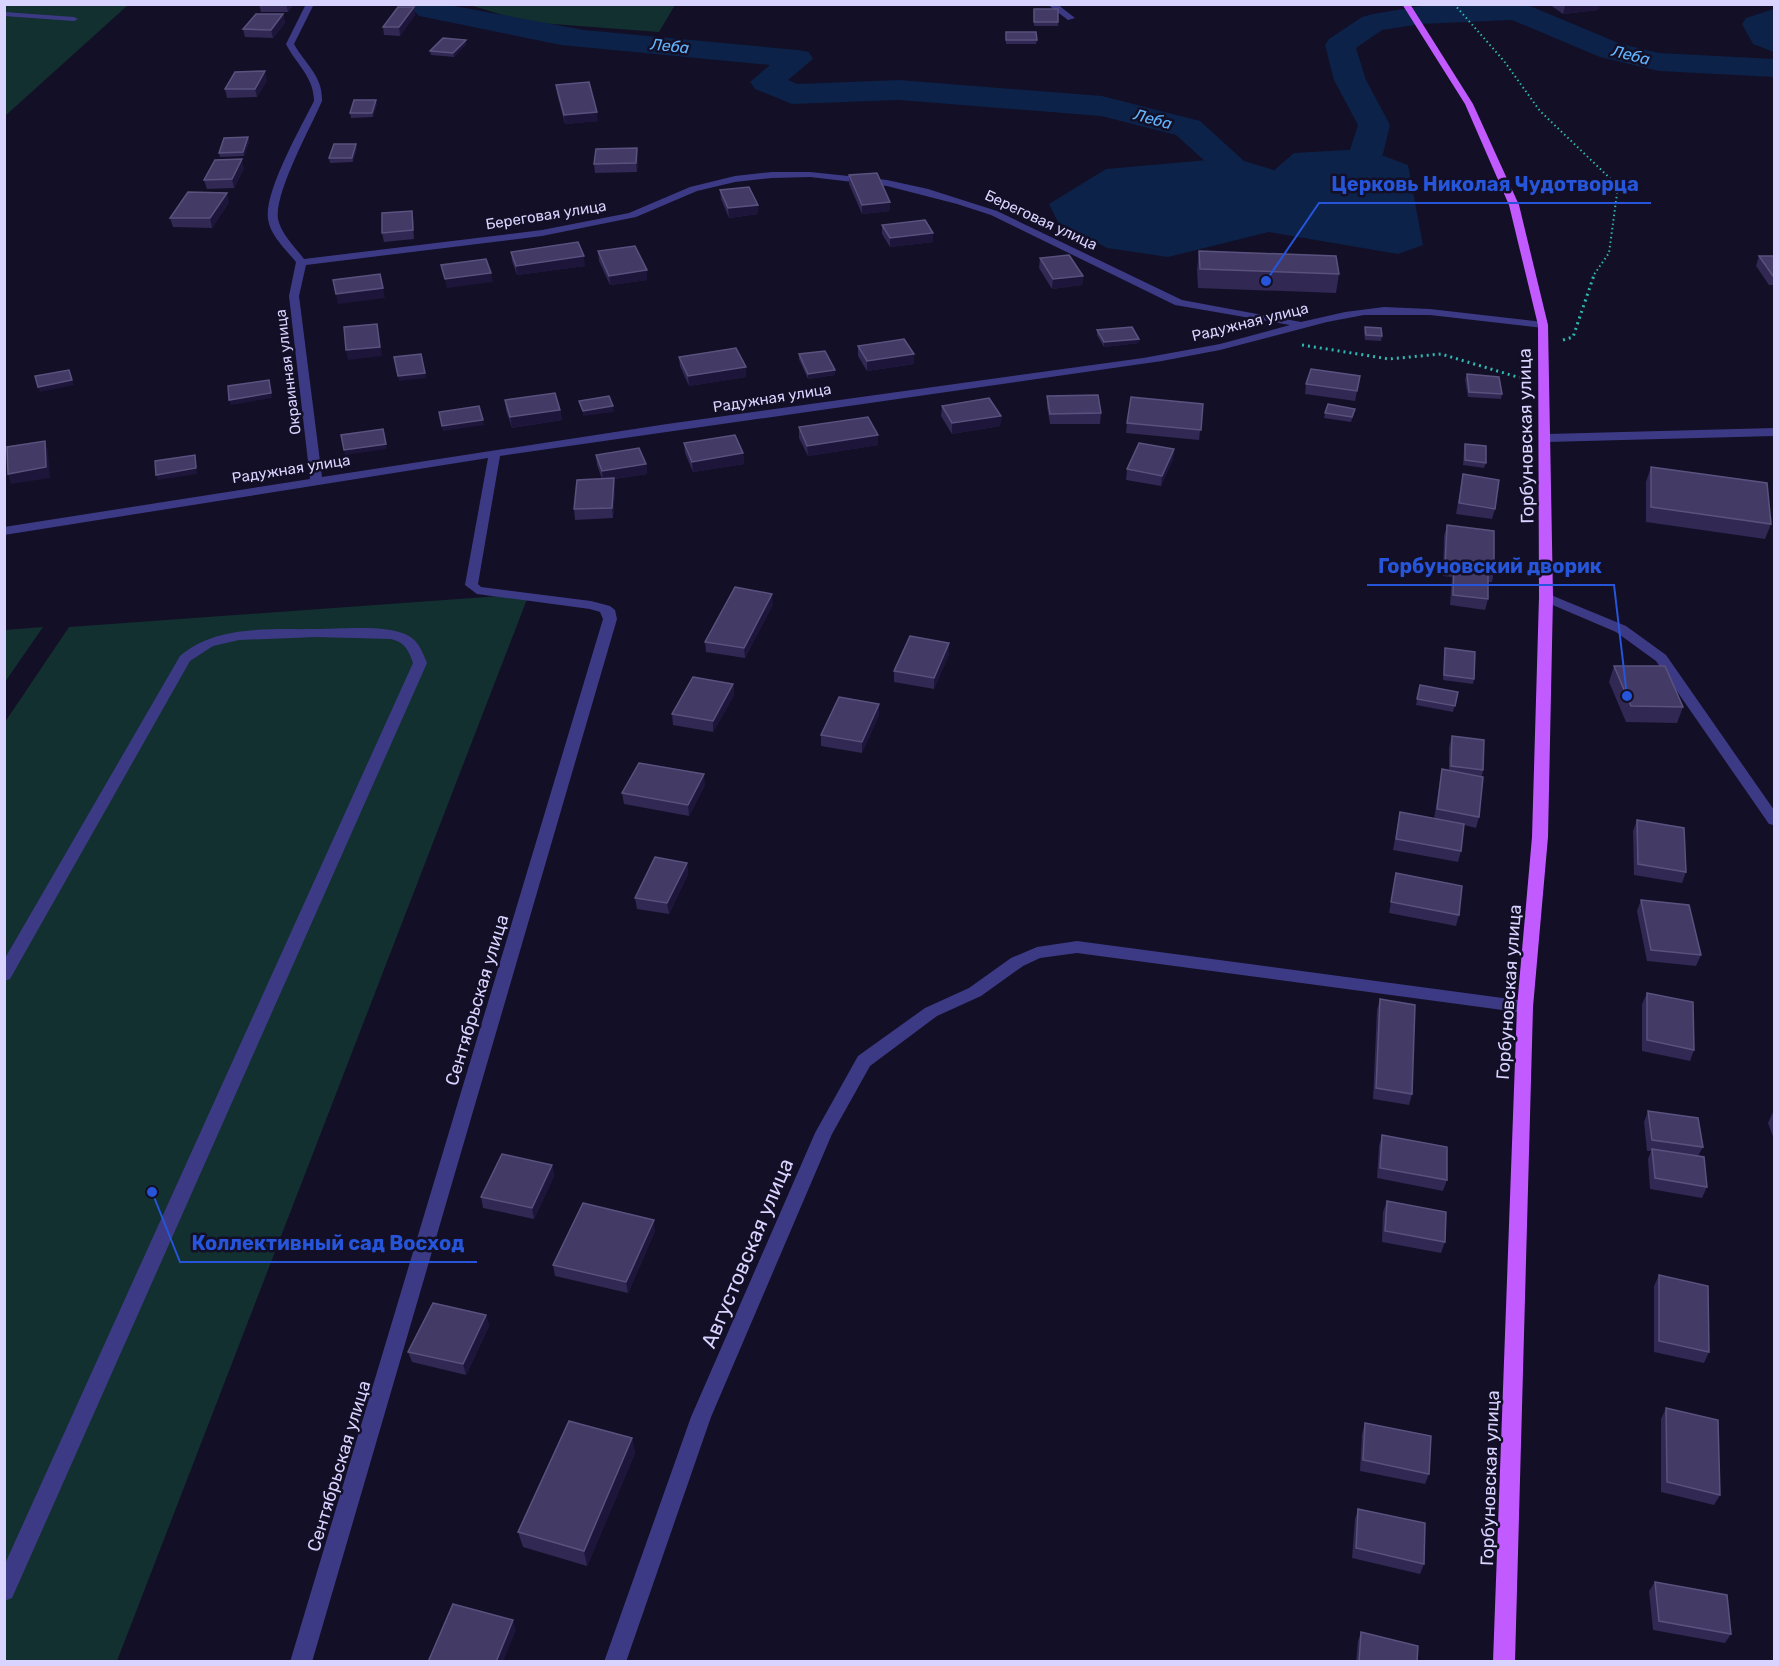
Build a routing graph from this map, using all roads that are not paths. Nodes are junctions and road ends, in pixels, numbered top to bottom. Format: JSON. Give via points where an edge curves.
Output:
{"nodes":[{"id":1,"x":310,"y":4,"type":"edge"},
{"id":2,"x":1051,"y":4,"type":"edge"},
{"id":3,"x":1406,"y":4,"type":"edge"},
{"id":4,"x":4,"y":14,"type":"edge"},
{"id":5,"x":1071,"y":18,"type":"dead end"},
{"id":6,"x":74,"y":19,"type":"dead end"},
{"id":7,"x":301,"y":262,"type":"junction"},
{"id":8,"x":1302,"y":324,"type":"junction"},
{"id":9,"x":1544,"y":325,"type":"junction"},
{"id":10,"x":1771,"y":431,"type":"edge"},
{"id":11,"x":1546,"y":438,"type":"junction"},
{"id":12,"x":494,"y":455,"type":"junction"},
{"id":13,"x":316,"y":480,"type":"junction"},
{"id":14,"x":4,"y":531,"type":"edge"},
{"id":15,"x":1546,"y":597,"type":"junction"},
{"id":16,"x":1774,"y":819,"type":"edge"},
{"id":17,"x":4,"y":975,"type":"edge"},
{"id":18,"x":1525,"y":1007,"type":"junction"},
{"id":19,"x":4,"y":1591,"type":"edge"},
{"id":20,"x":301,"y":1662,"type":"edge"},
{"id":21,"x":615,"y":1662,"type":"edge"},
{"id":22,"x":1504,"y":1662,"type":"edge"}],
"edges":[{"from":1,"to":7,"type":"street","via":[[290,44],[315,79],[318,100],[273,208],[273,219],[281,236]]},
{"from":2,"to":5,"type":"street"},
{"from":3,"to":9,"type":"main road","name":"Горбуновская улица","via":[[1469,104],[1514,205]]},
{"from":4,"to":6,"type":"street"},
{"from":7,"to":8,"type":"street","name":"Береговая улица","via":[[575,228],[650,209],[700,187],[746,178],[846,176],[888,183],[994,213],[1179,303]]},
{"from":7,"to":13,"type":"street","name":"Окраинная улица","via":[[294,296]]},
{"from":8,"to":9,"type":"street","name":"Радужная улица","via":[[1364,312],[1394,311]]},
{"from":8,"to":12,"type":"street","name":"Радужная улица","via":[[1222,346],[1130,363]]},
{"from":9,"to":11,"type":"main road","name":"Горбуновская улица"},
{"from":10,"to":11,"type":"street"},
{"from":11,"to":15,"type":"main road","name":"Горбуновская улица"},
{"from":12,"to":13,"type":"street","name":"Радужная улица"},
{"from":12,"to":20,"type":"street","name":"Сентябрьская улица","via":[[471,585],[477,590],[591,605],[605,609],[610,619]]},
{"from":13,"to":14,"type":"street","name":"Радужная улица"},
{"from":15,"to":16,"type":"street","via":[[1615,624],[1661,658]]},
{"from":15,"to":18,"type":"main road","name":"Горбуновская улица","via":[[1540,837]]},
{"from":17,"to":19,"type":"street","via":[[185,659],[197,648],[222,638],[248,634],[365,633],[401,637],[415,647],[420,663]]},
{"from":18,"to":21,"type":"street","name":"Августовская улица","via":[[1077,947],[1037,953],[975,992],[931,1012],[864,1061],[824,1133],[701,1417]]},
{"from":18,"to":22,"type":"main road","name":"Горбуновская улица"}]}
